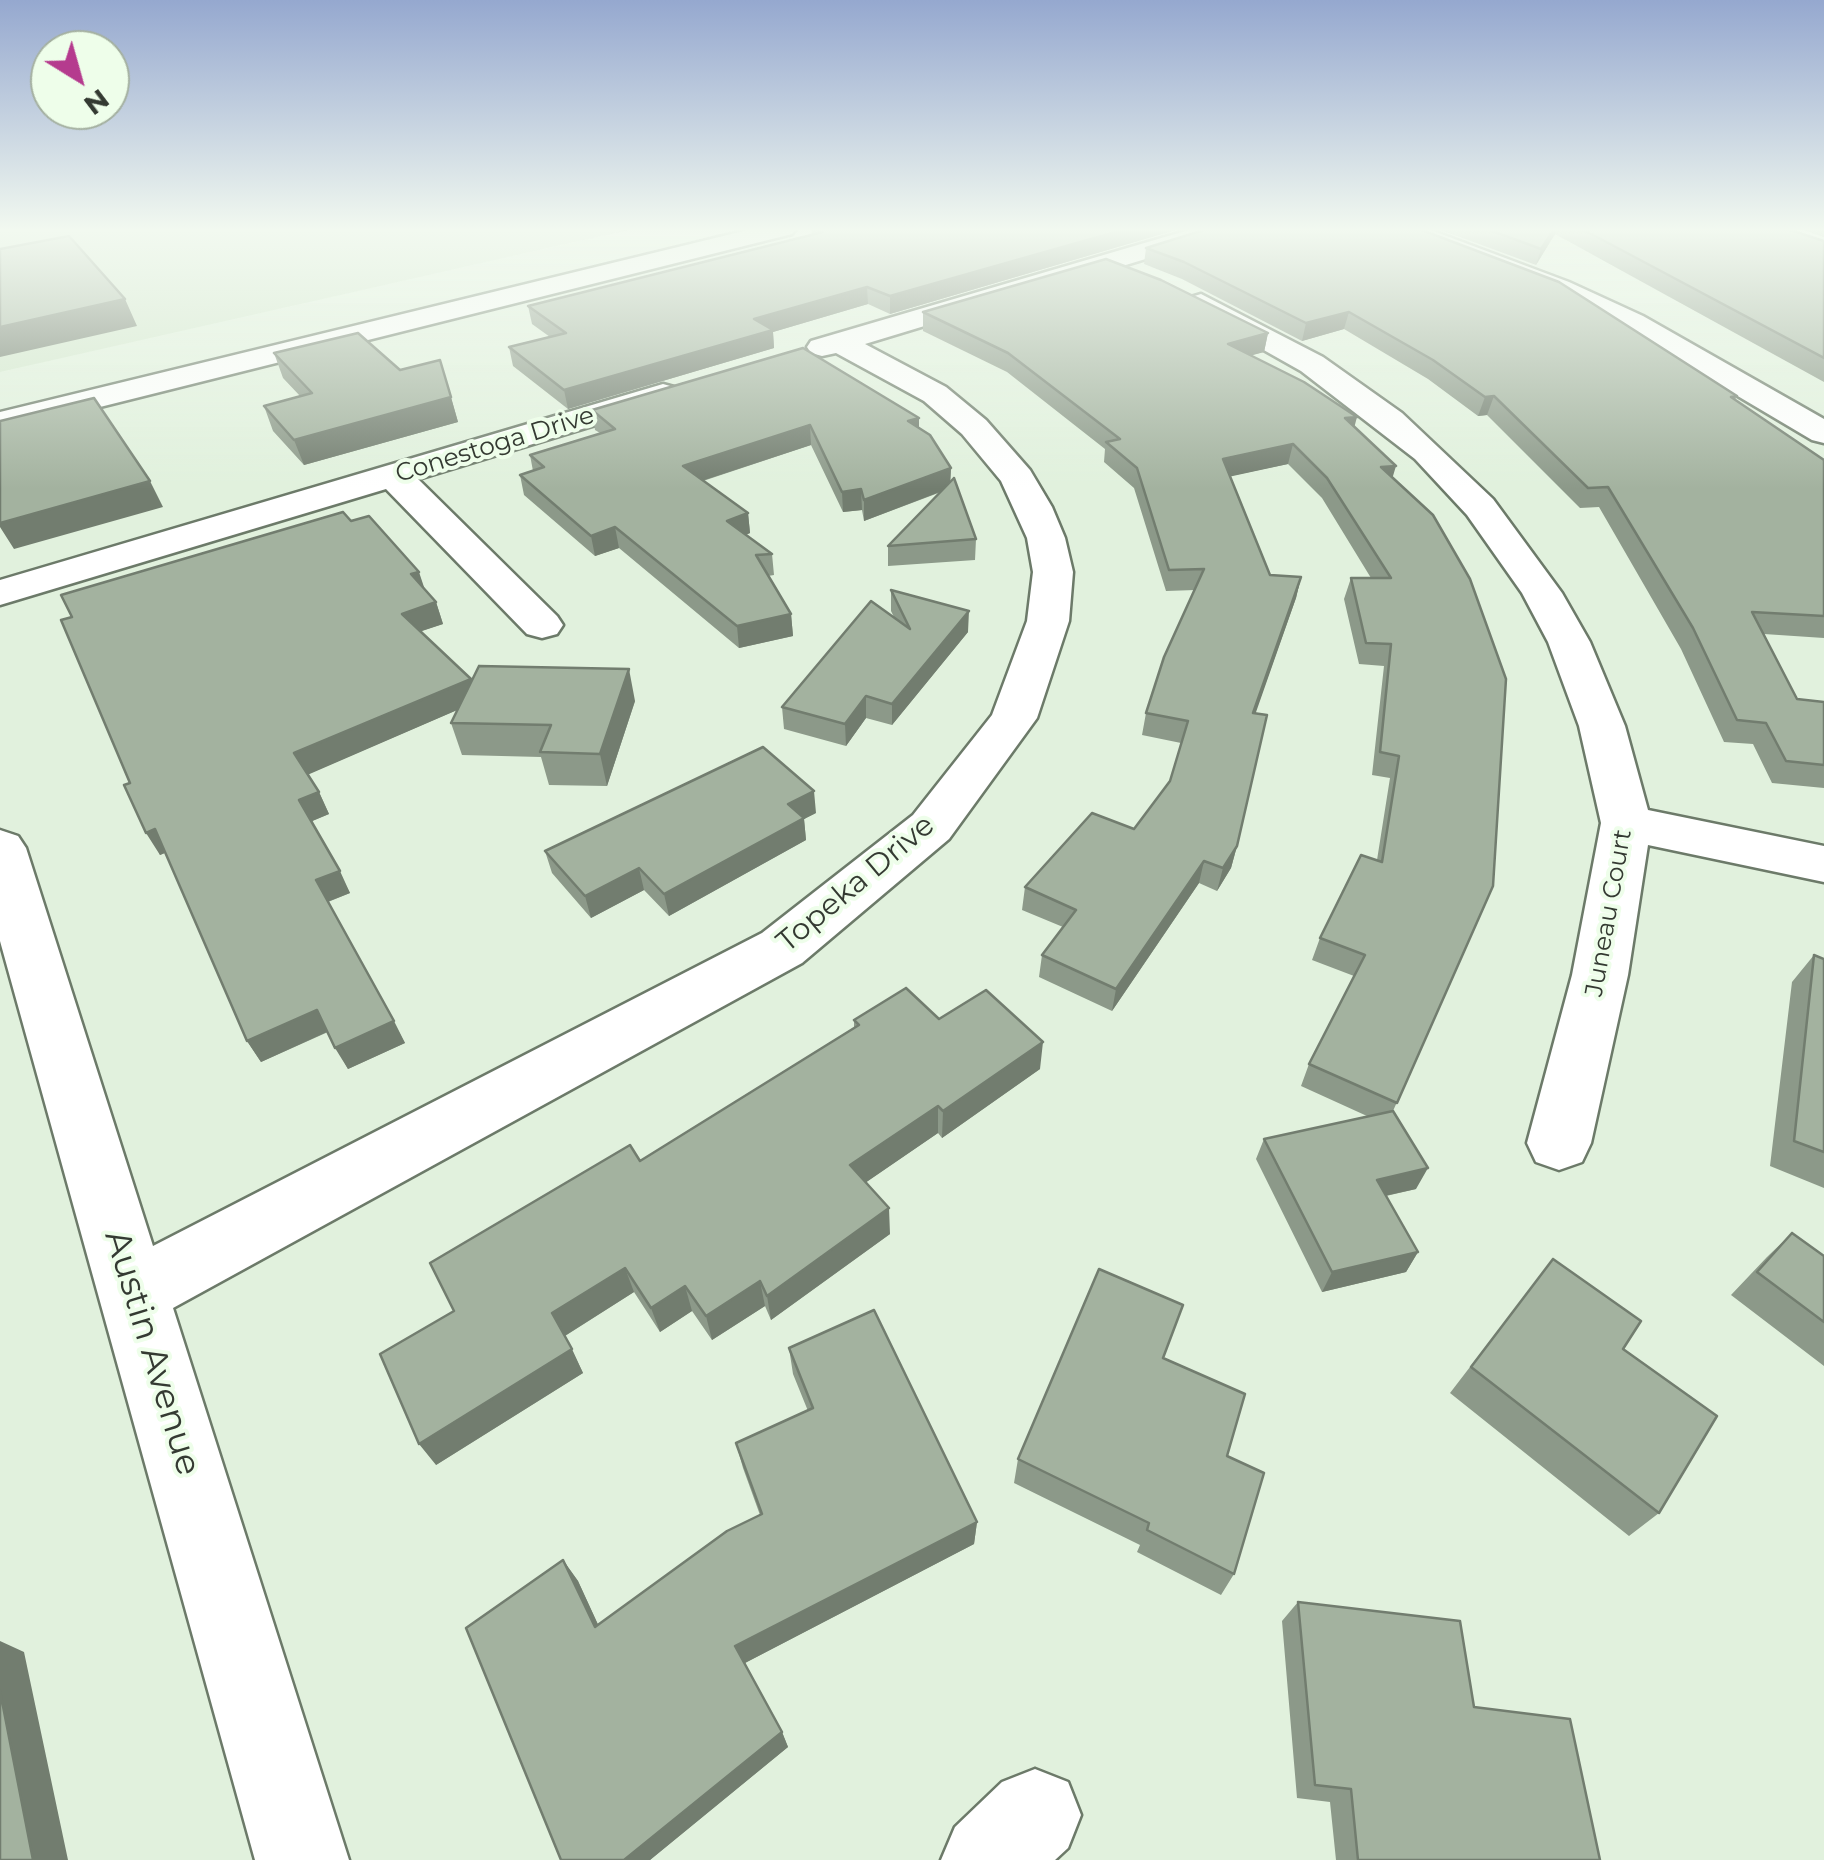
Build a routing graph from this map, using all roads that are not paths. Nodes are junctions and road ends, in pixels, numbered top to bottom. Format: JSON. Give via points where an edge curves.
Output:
{"nodes":[{"id":1,"x":320,"y":316,"type":"edge"},
{"id":2,"x":431,"y":316,"type":"edge"},
{"id":3,"x":928,"y":316,"type":"edge"},
{"id":4,"x":1229,"y":316,"type":"edge"},
{"id":5,"x":1619,"y":316,"type":"edge"},
{"id":6,"x":840,"y":342,"type":"junction"},
{"id":7,"x":790,"y":357,"type":"edge"},
{"id":8,"x":95,"y":369,"type":"dead end"},
{"id":9,"x":697,"y":384,"type":"edge"},
{"id":10,"x":0,"y":422,"type":"edge"},
{"id":11,"x":1824,"y":433,"type":"edge"},
{"id":12,"x":393,"y":475,"type":"junction"},
{"id":13,"x":0,"y":593,"type":"edge"},
{"id":14,"x":542,"y":625,"type":"dead end"},
{"id":15,"x":1626,"y":824,"type":"junction"},
{"id":16,"x":0,"y":848,"type":"edge"},
{"id":17,"x":1824,"y":864,"type":"edge"},
{"id":18,"x":1559,"y":1144,"type":"dead end"},
{"id":19,"x":134,"y":1292,"type":"junction"},
{"id":20,"x":302,"y":1860,"type":"edge"}],
"edges":[{"from":1,"to":8,"type":"street"},
{"from":2,"to":10,"type":"street"},
{"from":3,"to":6,"type":"street"},
{"from":4,"to":15,"type":"street","name":"Juneau Court","via":[[1390,420],[1480,507],[1570,642],[1602,726]]},
{"from":5,"to":11,"type":"street"},
{"from":6,"to":7,"type":"street"},
{"from":6,"to":19,"type":"street","name":"Topeka Drive","via":[[935,394],[974,427],[1033,507],[1053,572],[1048,622],[1014,718],[931,827],[782,948]]},
{"from":9,"to":12,"type":"street","name":"Conestoga Drive"},
{"from":12,"to":13,"type":"street","name":"Conestoga Drive"},
{"from":12,"to":14,"type":"street"},
{"from":15,"to":17,"type":"street"},
{"from":15,"to":18,"type":"street","name":"Juneau Court","via":[[1600,975]]},
{"from":16,"to":19,"type":"street","name":"Austin Avenue"},
{"from":19,"to":20,"type":"street","name":"Austin Avenue"}]}
